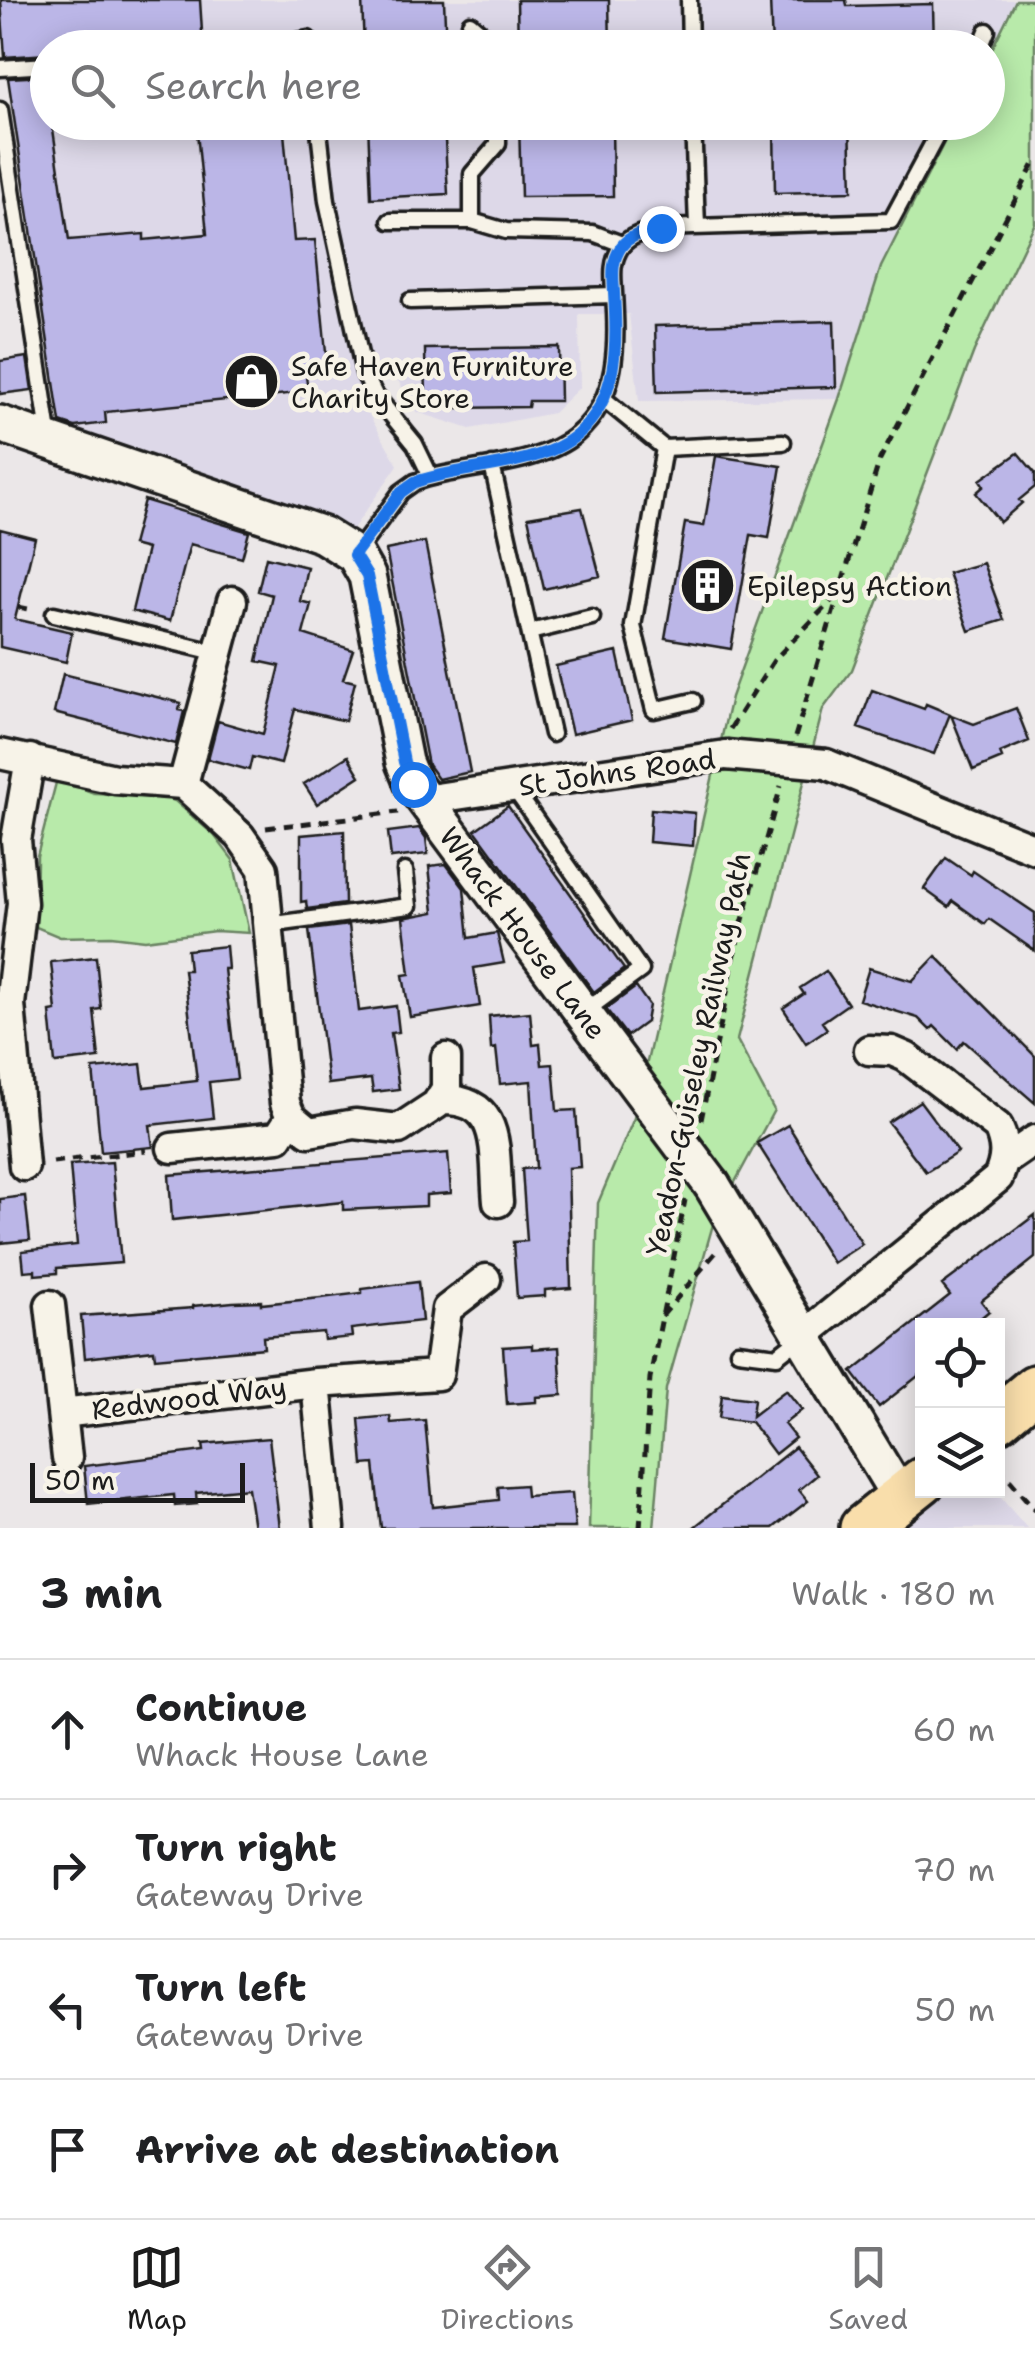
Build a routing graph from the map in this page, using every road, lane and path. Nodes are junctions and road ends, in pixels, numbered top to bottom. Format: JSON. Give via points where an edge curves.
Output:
{"nodes":[{"id":1,"x":689,"y":0,"type":"edge"},
{"id":2,"x":470,"y":22,"type":"dead end"},
{"id":3,"x":479,"y":30,"type":"edge"},
{"id":4,"x":690,"y":30,"type":"edge"},
{"id":5,"x":30,"y":67,"type":"edge"},
{"id":6,"x":0,"y":68,"type":"edge"},
{"id":7,"x":0,"y":110,"type":"edge"},
{"id":8,"x":320,"y":140,"type":"edge"},
{"id":9,"x":498,"y":140,"type":"edge"},
{"id":10,"x":694,"y":140,"type":"edge"},
{"id":11,"x":934,"y":140,"type":"edge"},
{"id":12,"x":1035,"y":162,"type":"edge"},
{"id":13,"x":390,"y":221,"type":"dead end"},
{"id":14,"x":472,"y":221,"type":"junction"},
{"id":15,"x":696,"y":226,"type":"junction"},
{"id":16,"x":622,"y":244,"type":"junction"},
{"id":17,"x":614,"y":296,"type":"junction"},
{"id":18,"x":410,"y":302,"type":"dead end"},
{"id":19,"x":604,"y":399,"type":"junction"},
{"id":20,"x":0,"y":424,"type":"edge"},
{"id":21,"x":50,"y":441,"type":"junction"},
{"id":22,"x":783,"y":442,"type":"dead end"},
{"id":23,"x":664,"y":448,"type":"junction"},
{"id":24,"x":492,"y":465,"type":"junction"},
{"id":25,"x":431,"y":476,"type":"junction"},
{"id":26,"x":354,"y":555,"type":"junction"},
{"id":27,"x":838,"y":595,"type":"junction"},
{"id":28,"x":232,"y":601,"type":"dead end"},
{"id":29,"x":54,"y":614,"type":"dead end"},
{"id":30,"x":592,"y":617,"type":"dead end"},
{"id":31,"x":530,"y":632,"type":"junction"},
{"id":32,"x":220,"y":653,"type":"junction"},
{"id":33,"x":693,"y":701,"type":"dead end"},
{"id":34,"x":552,"y":734,"type":"dead end"},
{"id":35,"x":790,"y":751,"type":"dead end"},
{"id":36,"x":0,"y":754,"type":"edge"},
{"id":37,"x":719,"y":756,"type":"junction"},
{"id":38,"x":30,"y":759,"type":"junction"},
{"id":39,"x":786,"y":769,"type":"dead end"},
{"id":40,"x":184,"y":784,"type":"junction"},
{"id":41,"x":513,"y":787,"type":"junction"},
{"id":42,"x":423,"y":800,"type":"junction"},
{"id":43,"x":240,"y":836,"type":"junction"},
{"id":44,"x":1033,"y":842,"type":"edge"},
{"id":45,"x":405,"y":871,"type":"dead end"},
{"id":46,"x":268,"y":925,"type":"junction"},
{"id":47,"x":583,"y":1013,"type":"junction"},
{"id":48,"x":869,"y":1050,"type":"dead end"},
{"id":49,"x":446,"y":1058,"type":"dead end"},
{"id":50,"x":440,"y":1100,"type":"junction"},
{"id":51,"x":291,"y":1117,"type":"junction"},
{"id":52,"x":700,"y":1125,"type":"dead end"},
{"id":53,"x":1035,"y":1140,"type":"edge"},
{"id":54,"x":172,"y":1148,"type":"joint"},
{"id":55,"x":1006,"y":1160,"type":"junction"},
{"id":56,"x":24,"y":1166,"type":"joint"},
{"id":57,"x":700,"y":1184,"type":"junction"},
{"id":58,"x":498,"y":1202,"type":"dead end"},
{"id":59,"x":736,"y":1226,"type":"junction"},
{"id":60,"x":486,"y":1280,"type":"dead end"},
{"id":61,"x":50,"y":1305,"type":"dead end"},
{"id":62,"x":662,"y":1316,"type":"junction"},
{"id":63,"x":802,"y":1337,"type":"junction"},
{"id":64,"x":738,"y":1351,"type":"dead end"},
{"id":65,"x":316,"y":1383,"type":"junction"},
{"id":66,"x":1035,"y":1388,"type":"edge"},
{"id":67,"x":62,"y":1413,"type":"junction"},
{"id":68,"x":1005,"y":1413,"type":"edge"},
{"id":69,"x":68,"y":1458,"type":"dead end"},
{"id":70,"x":1005,"y":1474,"type":"edge"},
{"id":71,"x":912,"y":1490,"type":"edge"},
{"id":72,"x":1035,"y":1510,"type":"edge"},
{"id":73,"x":330,"y":1528,"type":"edge"},
{"id":74,"x":640,"y":1528,"type":"edge"},
{"id":75,"x":863,"y":1528,"type":"edge"}],
"edges":[{"from":1,"to":4,"type":"lane"},
{"from":2,"to":3,"type":"lane"},
{"from":5,"to":6,"type":"lane"},
{"from":7,"to":21,"type":"lane"},
{"from":8,"to":25,"type":"lane","via":[[364,372]]},
{"from":9,"to":14,"type":"lane","via":[[472,174]]},
{"from":10,"to":15,"type":"lane"},
{"from":11,"to":15,"type":"lane","via":[[890,220]]},
{"from":12,"to":27,"type":"path","via":[[880,459]]},
{"from":13,"to":14,"type":"lane"},
{"from":14,"to":16,"type":"lane","via":[[506,230],[594,233]]},
{"from":15,"to":16,"type":"lane","via":[[640,233]]},
{"from":16,"to":17,"type":"lane","via":[[612,267]]},
{"from":17,"to":18,"type":"lane"},
{"from":17,"to":19,"type":"lane","via":[[612,383]]},
{"from":19,"to":23,"type":"lane"},
{"from":19,"to":24,"type":"lane","via":[[574,438]]},
{"from":20,"to":21,"type":"street"},
{"from":21,"to":26,"type":"street","via":[[323,535]]},
{"from":22,"to":23,"type":"lane"},
{"from":23,"to":33,"type":"lane","via":[[633,626],[654,710]]},
{"from":24,"to":25,"type":"lane"},
{"from":24,"to":31,"type":"lane"},
{"from":25,"to":26,"type":"lane","via":[[401,492]]},
{"from":26,"to":42,"type":"street","name":"Whack House Lane","via":[[367,576],[404,762]]},
{"from":27,"to":35,"type":"path"},
{"from":27,"to":37,"type":"path","via":[[774,660]]},
{"from":28,"to":32,"type":"street"},
{"from":29,"to":32,"type":"lane"},
{"from":30,"to":31,"type":"lane"},
{"from":31,"to":34,"type":"lane"},
{"from":32,"to":40,"type":"street"},
{"from":36,"to":38,"type":"street"},
{"from":37,"to":41,"type":"street","name":"St Johns Road"},
{"from":37,"to":44,"type":"street","name":"St Johns Road","bridge":true,"via":[[826,764]]},
{"from":38,"to":40,"type":"street","via":[[115,778]]},
{"from":38,"to":56,"type":"street","via":[[16,840],[22,903],[10,1004]]},
{"from":39,"to":52,"type":"path","name":"Yeadon-Guiseley Railway Path","via":[[739,934]]},
{"from":40,"to":43,"type":"street"},
{"from":41,"to":42,"type":"street","name":"St Johns Road"},
{"from":41,"to":47,"type":"lane","via":[[641,970]]},
{"from":42,"to":43,"type":"path","via":[[392,816]]},
{"from":42,"to":47,"type":"street","name":"Whack House Lane"},
{"from":43,"to":46,"type":"street","via":[[262,868]]},
{"from":45,"to":46,"type":"lane","via":[[409,906]]},
{"from":46,"to":51,"type":"street"},
{"from":47,"to":57,"type":"street","name":"Whack House Lane","bridge":true},
{"from":48,"to":55,"type":"street","via":[[906,1057],[998,1127]]},
{"from":49,"to":50,"type":"street"},
{"from":50,"to":51,"type":"street","via":[[399,1129],[354,1124],[309,1132]]},
{"from":50,"to":58,"type":"street","via":[[474,1104],[486,1115]]},
{"from":51,"to":54,"type":"street","via":[[278,1137]]},
{"from":53,"to":55,"type":"street"},
{"from":54,"to":56,"type":"path"},
{"from":55,"to":63,"type":"street","via":[[998,1178]]},
{"from":57,"to":59,"type":"street","name":"Whack House Lane"},
{"from":57,"to":62,"type":"path","name":"Yeadon-Guiseley Railway Path"},
{"from":59,"to":62,"type":"path"},
{"from":59,"to":63,"type":"street","name":"Whack House Lane"},
{"from":60,"to":65,"type":"street","name":"Redwood Way","via":[[447,1310],[438,1375]]},
{"from":61,"to":67,"type":"street","name":"Redwood Way"},
{"from":62,"to":74,"type":"path","name":"Yeadon-Guiseley Railway Path","via":[[650,1378]]},
{"from":63,"to":64,"type":"lane","via":[[777,1356]]},
{"from":63,"to":71,"type":"street","name":"Whack House Lane"},
{"from":65,"to":67,"type":"street","name":"Redwood Way"},
{"from":65,"to":73,"type":"street","name":"Redwood Way"},
{"from":66,"to":68,"type":"main road"},
{"from":67,"to":69,"type":"street","name":"Redwood Way"},
{"from":70,"to":72,"type":"path"},
{"from":71,"to":75,"type":"main road"}]}
